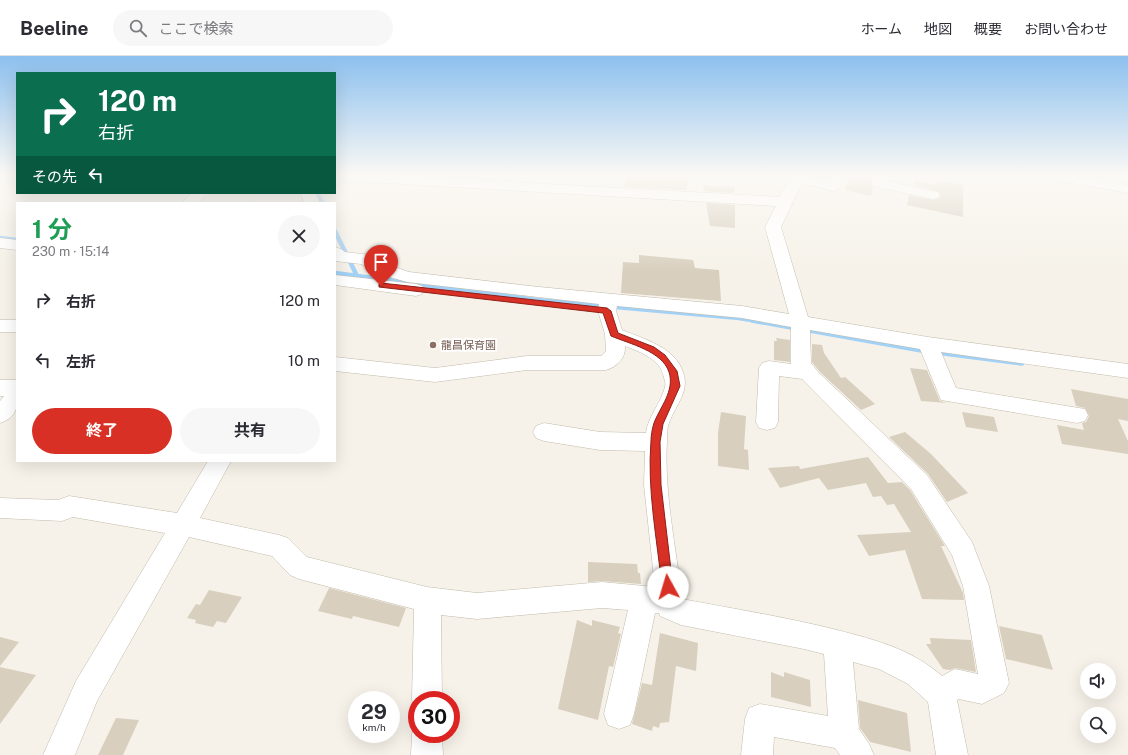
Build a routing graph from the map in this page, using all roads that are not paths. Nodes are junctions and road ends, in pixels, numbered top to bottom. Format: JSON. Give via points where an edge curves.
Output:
{"nodes":[{"id":1,"x":782,"y":209,"type":"edge"},
{"id":2,"x":0,"y":243,"type":"edge"},
{"id":3,"x":16,"y":245,"type":"edge"},
{"id":4,"x":341,"y":258,"type":"edge"},
{"id":5,"x":336,"y":280,"type":"edge"},
{"id":6,"x":608,"y":305,"type":"junction"},
{"id":7,"x":0,"y":326,"type":"edge"},
{"id":8,"x":16,"y":326,"type":"edge"},
{"id":9,"x":800,"y":328,"type":"junction"},
{"id":10,"x":614,"y":334,"type":"junction"},
{"id":11,"x":931,"y":351,"type":"junction"},
{"id":12,"x":336,"y":364,"type":"edge"},
{"id":13,"x":1128,"y":371,"type":"edge"},
{"id":14,"x":808,"y":373,"type":"junction"},
{"id":15,"x":1128,"y":383,"type":"edge"},
{"id":16,"x":0,"y":388,"type":"edge"},
{"id":17,"x":16,"y":388,"type":"edge"},
{"id":18,"x":16,"y":396,"type":"edge"},
{"id":19,"x":0,"y":415,"type":"edge"},
{"id":20,"x":1077,"y":415,"type":"dead end"},
{"id":21,"x":767,"y":422,"type":"dead end"},
{"id":22,"x":544,"y":432,"type":"dead end"},
{"id":23,"x":656,"y":442,"type":"junction"},
{"id":24,"x":219,"y":462,"type":"edge"},
{"id":25,"x":0,"y":508,"type":"edge"},
{"id":26,"x":182,"y":525,"type":"junction"},
{"id":27,"x":426,"y":600,"type":"junction"},
{"id":28,"x":656,"y":600,"type":"junction"},
{"id":29,"x":836,"y":644,"type":"junction"},
{"id":30,"x":427,"y":691,"type":"edge"},
{"id":31,"x":941,"y":694,"type":"junction"},
{"id":32,"x":619,"y":714,"type":"dead end"},
{"id":33,"x":427,"y":743,"type":"edge"},
{"id":34,"x":851,"y":744,"type":"edge"},
{"id":35,"x":59,"y":755,"type":"edge"},
{"id":36,"x":427,"y":755,"type":"edge"},
{"id":37,"x":757,"y":755,"type":"edge"},
{"id":38,"x":952,"y":755,"type":"edge"}],
"edges":[{"from":1,"to":9,"type":"street","via":[[773,227]]},
{"from":2,"to":3,"type":"street"},
{"from":4,"to":6,"type":"street","via":[[365,259],[389,272],[407,277]]},
{"from":5,"to":6,"type":"street","via":[[543,305]]},
{"from":6,"to":9,"type":"street","via":[[738,324]]},
{"from":6,"to":10,"type":"street"},
{"from":7,"to":8,"type":"street"},
{"from":9,"to":11,"type":"street"},
{"from":9,"to":14,"type":"street","via":[[801,364]]},
{"from":10,"to":12,"type":"street","via":[[616,353],[606,363],[527,364],[434,375]]},
{"from":10,"to":23,"type":"street","via":[[651,349],[662,357],[673,371],[676,386],[658,424]]},
{"from":11,"to":13,"type":"street"},
{"from":11,"to":15,"type":"street"},
{"from":11,"to":20,"type":"street","via":[[948,395]]},
{"from":14,"to":21,"type":"street","via":[[769,368]]},
{"from":14,"to":31,"type":"street","via":[[919,482],[963,550],[976,586],[994,683],[982,690],[955,684]]},
{"from":16,"to":17,"type":"street"},
{"from":18,"to":19,"type":"street"},
{"from":22,"to":23,"type":"street","via":[[600,441]]},
{"from":23,"to":28,"type":"street"},
{"from":24,"to":26,"type":"street"},
{"from":25,"to":26,"type":"street","via":[[62,511],[69,506]]},
{"from":26,"to":27,"type":"street","via":[[279,546],[299,568]]},
{"from":26,"to":35,"type":"street","via":[[86,691]]},
{"from":27,"to":28,"type":"street","via":[[477,606],[602,596]]},
{"from":27,"to":30,"type":"street"},
{"from":28,"to":29,"type":"street","via":[[681,612],[804,635]]},
{"from":28,"to":32,"type":"street"},
{"from":29,"to":31,"type":"street","via":[[883,656],[918,674]]},
{"from":29,"to":34,"type":"street"},
{"from":31,"to":38,"type":"street"},
{"from":33,"to":36,"type":"street"},
{"from":34,"to":37,"type":"street","via":[[760,719]]}]}
